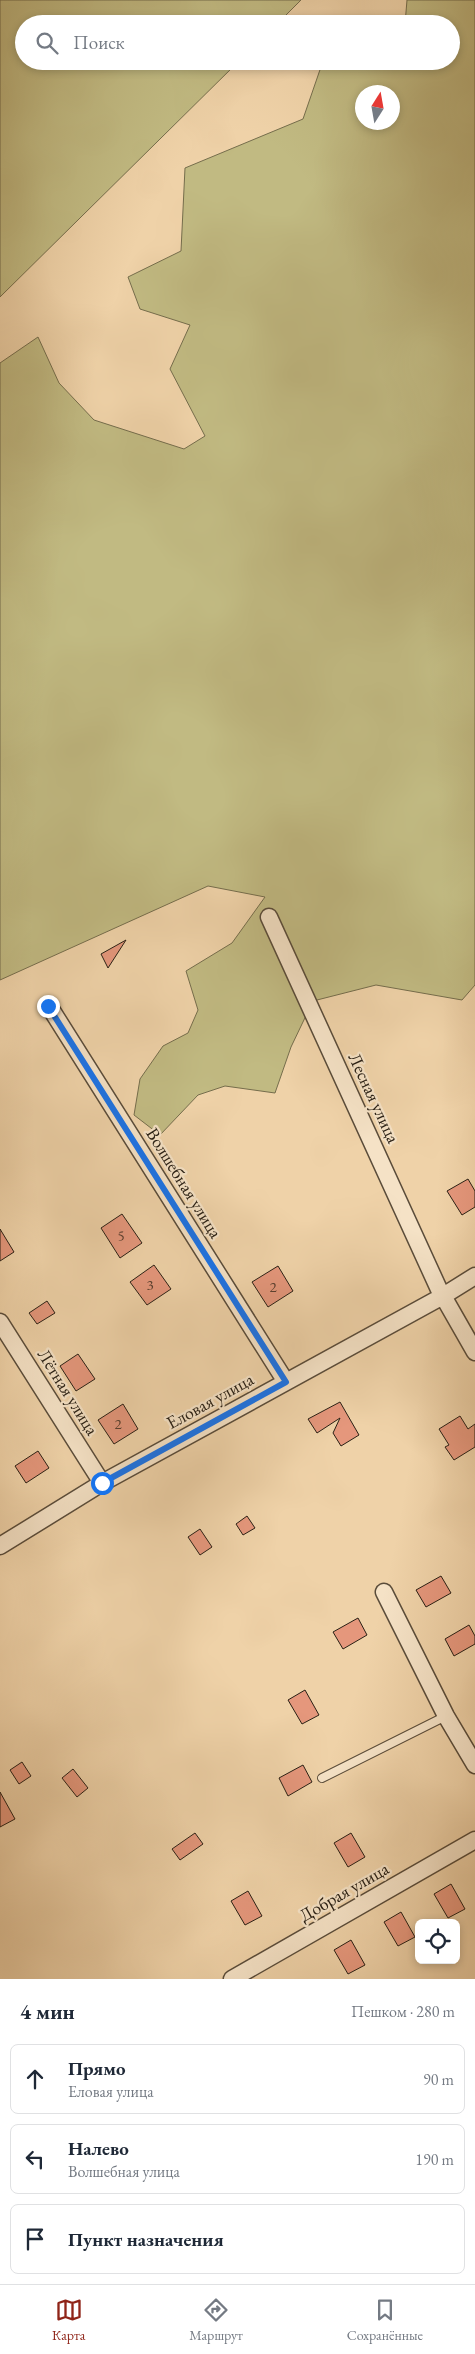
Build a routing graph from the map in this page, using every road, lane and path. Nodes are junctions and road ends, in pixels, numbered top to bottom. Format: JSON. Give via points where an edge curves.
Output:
{"nodes":[{"id":1,"x":268,"y":916,"type":"dead end"},
{"id":2,"x":48,"y":1006,"type":"dead end"},
{"id":3,"x":475,"y":1276,"type":"edge"},
{"id":4,"x":443,"y":1296,"type":"junction"},
{"id":5,"x":0,"y":1322,"type":"edge"},
{"id":6,"x":475,"y":1352,"type":"edge"},
{"id":7,"x":286,"y":1382,"type":"junction"},
{"id":8,"x":102,"y":1483,"type":"junction"},
{"id":9,"x":0,"y":1545,"type":"edge"},
{"id":10,"x":384,"y":1592,"type":"dead end"},
{"id":11,"x":446,"y":1716,"type":"junction"},
{"id":12,"x":475,"y":1765,"type":"edge"},
{"id":13,"x":322,"y":1778,"type":"dead end"},
{"id":14,"x":475,"y":1840,"type":"edge"},
{"id":15,"x":232,"y":1979,"type":"edge"}],
"edges":[{"from":1,"to":4,"type":"street","name":"Лесная улица"},
{"from":2,"to":7,"type":"street","name":"Волшебная улица"},
{"from":3,"to":4,"type":"street","name":"Еловая улица"},
{"from":4,"to":6,"type":"street","name":"Лесная улица"},
{"from":4,"to":7,"type":"street","name":"Еловая улица"},
{"from":5,"to":8,"type":"street","name":"Лётная улица"},
{"from":7,"to":8,"type":"street","name":"Еловая улица"},
{"from":8,"to":9,"type":"street","name":"Еловая улица"},
{"from":10,"to":11,"type":"street"},
{"from":11,"to":12,"type":"street"},
{"from":11,"to":13,"type":"lane"},
{"from":14,"to":15,"type":"street","name":"Добрая улица"}]}
